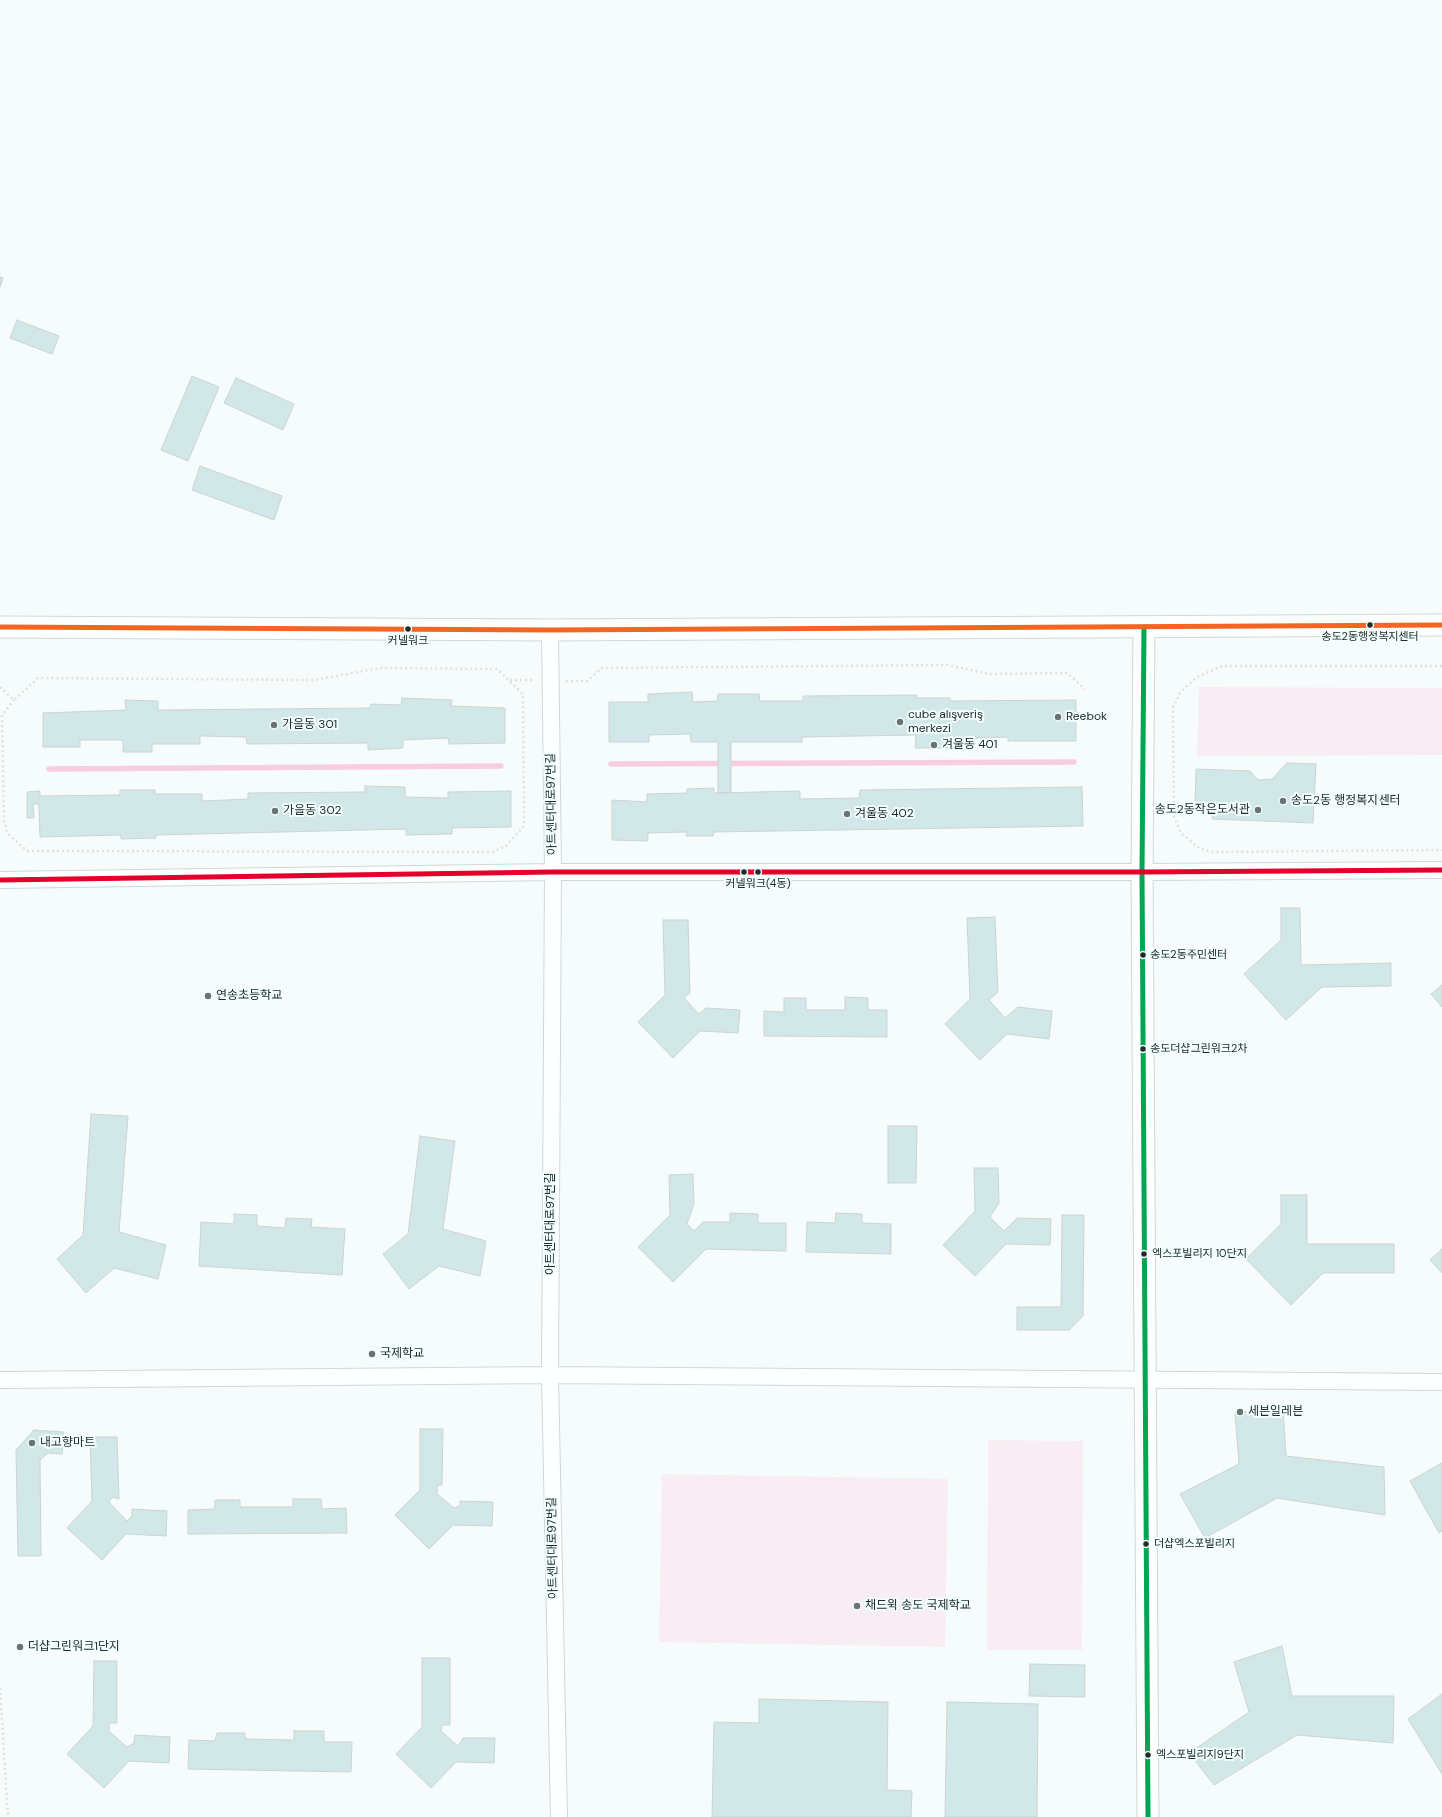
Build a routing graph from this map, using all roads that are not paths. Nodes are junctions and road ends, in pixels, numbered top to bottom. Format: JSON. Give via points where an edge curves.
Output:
{"nodes":[{"id":1,"x":1442,"y":625,"type":"edge"},
{"id":2,"x":0,"y":627,"type":"edge"},
{"id":3,"x":1144,"y":627,"type":"junction"},
{"id":4,"x":550,"y":630,"type":"junction"},
{"id":5,"x":1442,"y":870,"type":"edge"},
{"id":6,"x":553,"y":872,"type":"junction"},
{"id":7,"x":1142,"y":872,"type":"junction"},
{"id":8,"x":0,"y":880,"type":"edge"},
{"id":9,"x":550,"y":1375,"type":"junction"},
{"id":10,"x":1145,"y":1379,"type":"junction"},
{"id":11,"x":0,"y":1380,"type":"edge"},
{"id":12,"x":1442,"y":1382,"type":"edge"},
{"id":13,"x":559,"y":1817,"type":"edge"},
{"id":14,"x":1148,"y":1817,"type":"edge"}],
"edges":[{"from":1,"to":3,"type":"street"},
{"from":2,"to":4,"type":"street"},
{"from":3,"to":4,"type":"street"},
{"from":3,"to":7,"type":"street"},
{"from":4,"to":6,"type":"street","name":"아트센터대로97번길"},
{"from":5,"to":7,"type":"street"},
{"from":6,"to":7,"type":"street"},
{"from":6,"to":8,"type":"street"},
{"from":6,"to":9,"type":"street","name":"아트센터대로97번길"},
{"from":7,"to":10,"type":"street"},
{"from":9,"to":10,"type":"street"},
{"from":9,"to":11,"type":"street"},
{"from":9,"to":13,"type":"street","name":"아트센터대로97번길"},
{"from":10,"to":12,"type":"street"},
{"from":10,"to":14,"type":"street"}]}
